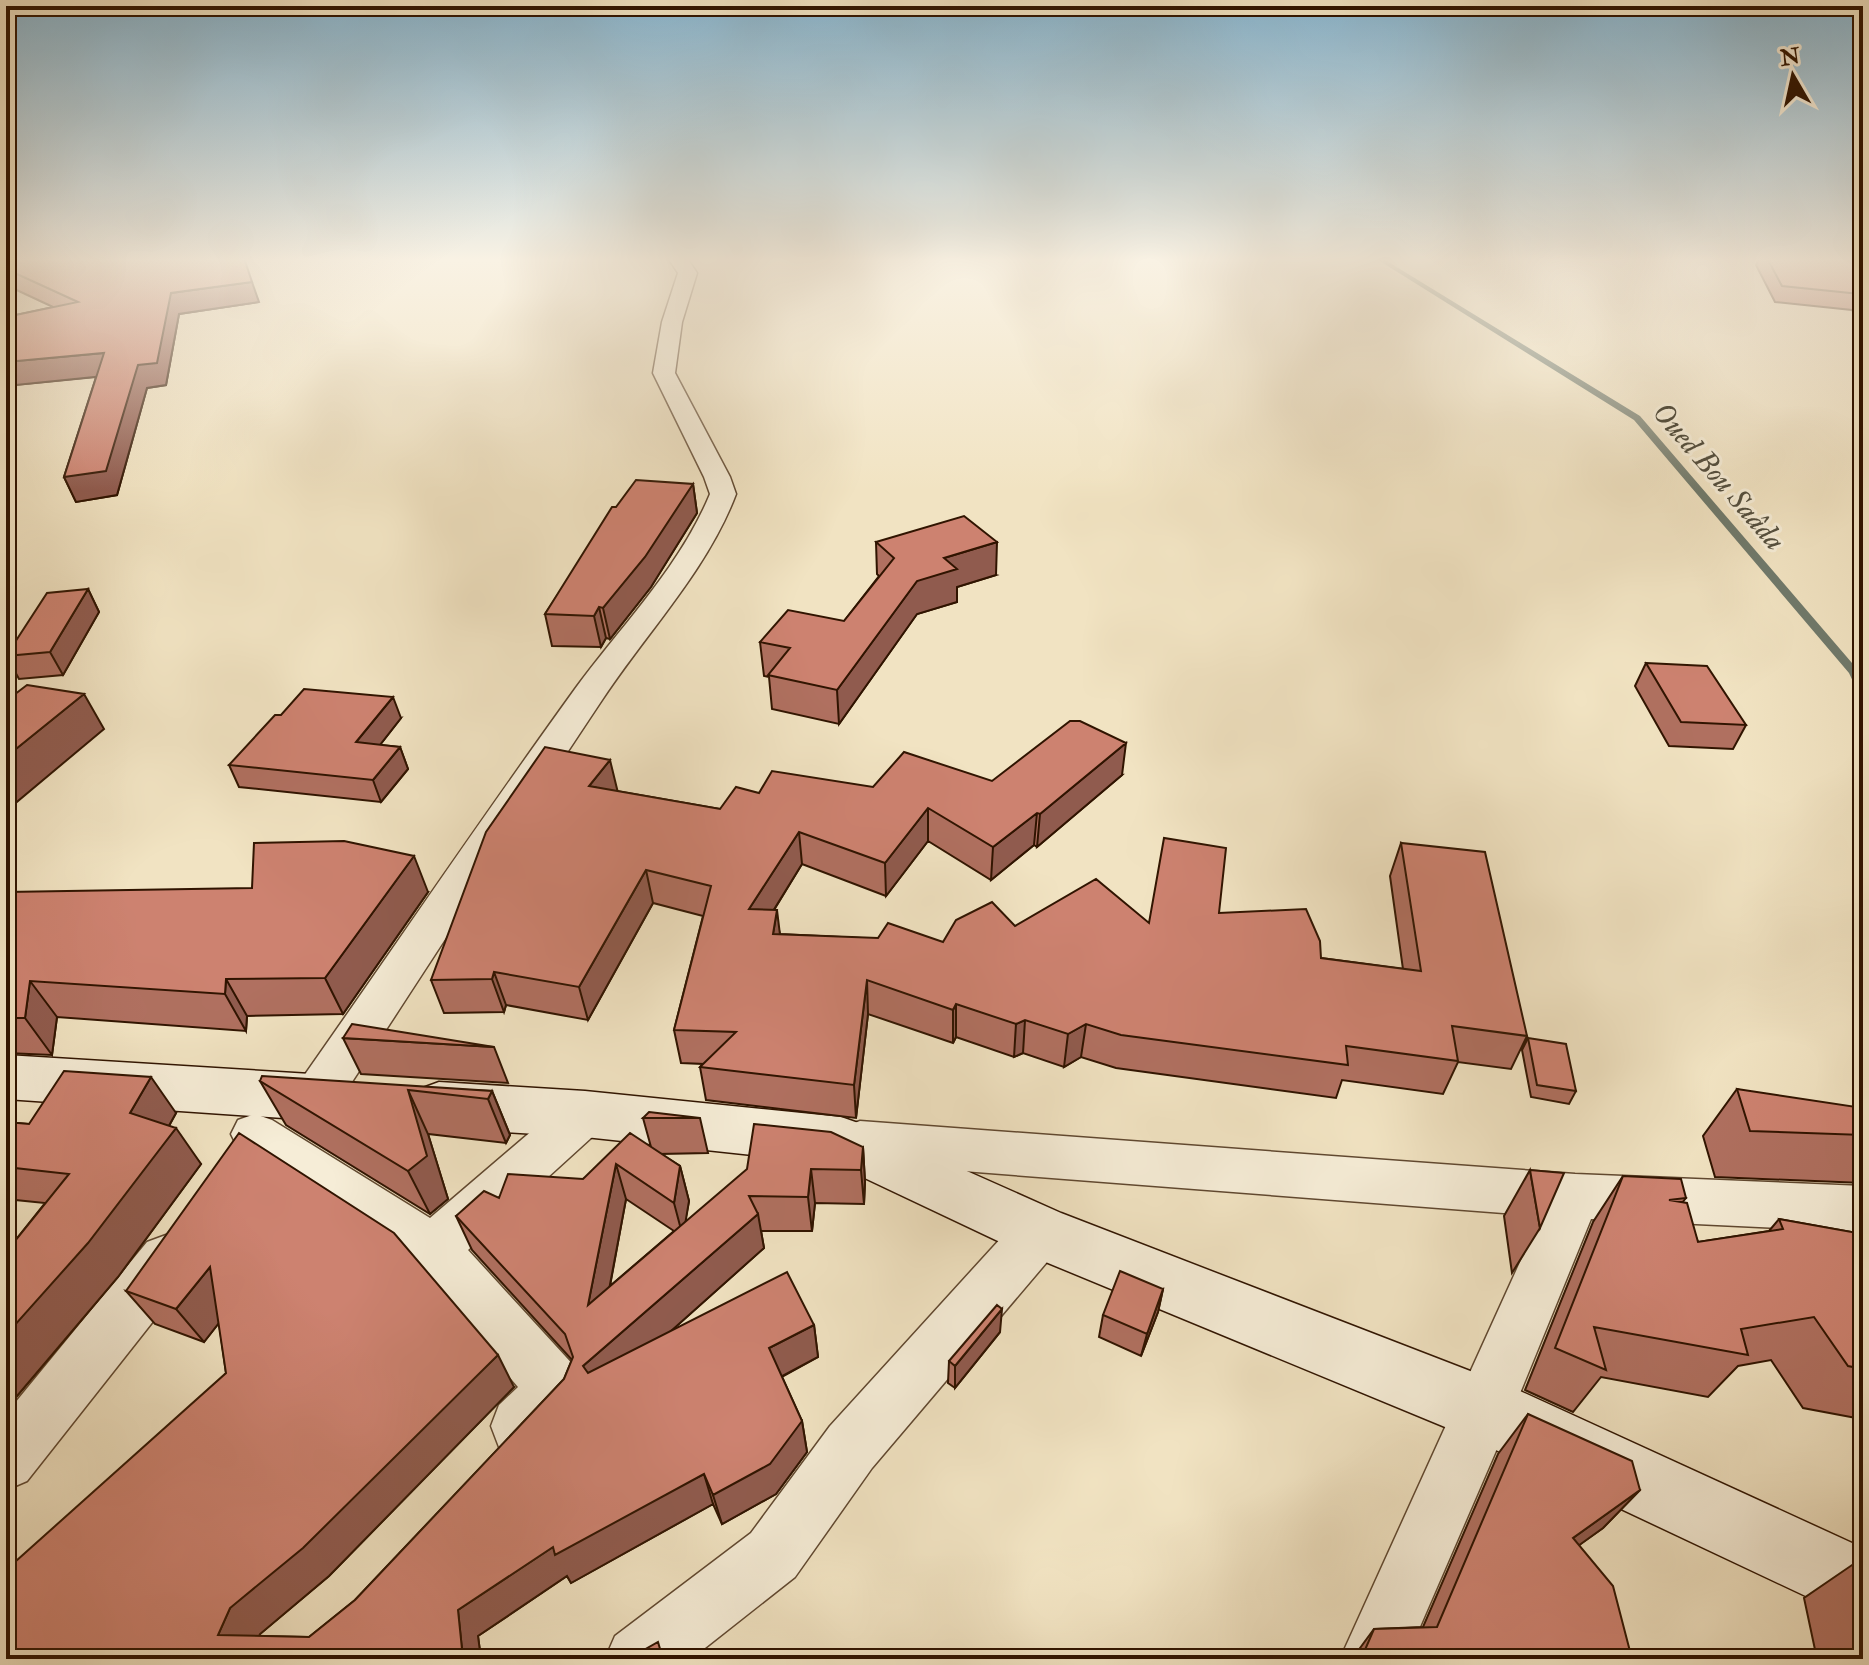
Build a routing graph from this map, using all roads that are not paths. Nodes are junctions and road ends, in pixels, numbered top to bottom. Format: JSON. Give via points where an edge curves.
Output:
{"nodes":[{"id":1,"x":671,"y":336,"type":"edge"},
{"id":2,"x":6,"y":1077,"type":"edge"},
{"id":3,"x":585,"y":1114,"type":"junction"},
{"id":4,"x":268,"y":1124,"type":"junction"},
{"id":5,"x":841,"y":1141,"type":"junction"},
{"id":6,"x":1575,"y":1196,"type":"junction"},
{"id":7,"x":1863,"y":1209,"type":"edge"},
{"id":8,"x":193,"y":1222,"type":"edge"},
{"id":9,"x":1040,"y":1232,"type":"junction"},
{"id":10,"x":433,"y":1248,"type":"junction"},
{"id":11,"x":1485,"y":1410,"type":"junction"},
{"id":12,"x":6,"y":1460,"type":"edge"},
{"id":13,"x":481,"y":1467,"type":"edge"},
{"id":14,"x":1863,"y":1586,"type":"edge"},
{"id":15,"x":638,"y":1659,"type":"edge"},
{"id":16,"x":1373,"y":1659,"type":"edge"}],
"edges":[{"from":1,"to":4,"type":"street","via":[[664,373],[717,477],[723,494],[715,514],[655,606]]},
{"from":2,"to":4,"type":"main road"},
{"from":3,"to":4,"type":"main road"},
{"from":3,"to":5,"type":"main road"},
{"from":3,"to":10,"type":"street"},
{"from":4,"to":10,"type":"street"},
{"from":5,"to":6,"type":"street"},
{"from":5,"to":9,"type":"main road"},
{"from":6,"to":7,"type":"street"},
{"from":6,"to":11,"type":"street"},
{"from":8,"to":12,"type":"street"},
{"from":9,"to":11,"type":"main road"},
{"from":9,"to":15,"type":"street","via":[[851,1447],[773,1555]]},
{"from":10,"to":13,"type":"street","via":[[556,1388]]},
{"from":11,"to":14,"type":"main road"},
{"from":11,"to":16,"type":"street"}]}
